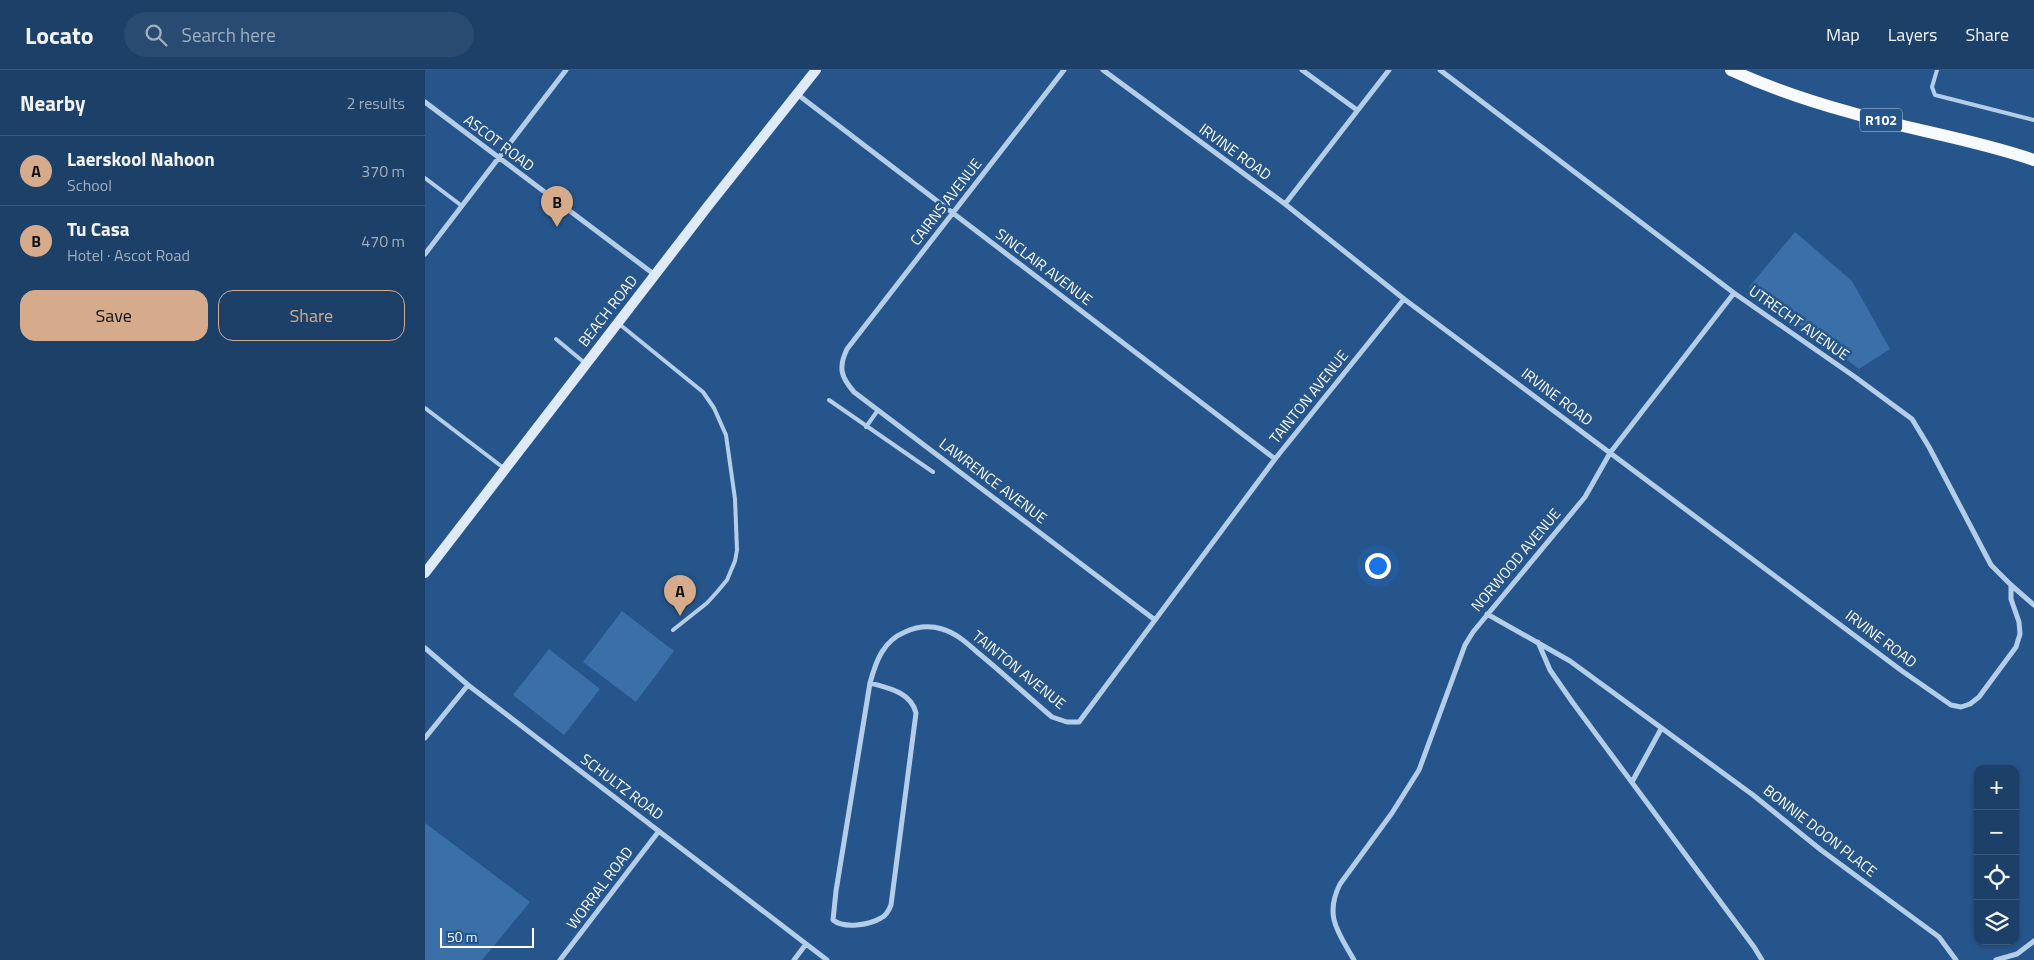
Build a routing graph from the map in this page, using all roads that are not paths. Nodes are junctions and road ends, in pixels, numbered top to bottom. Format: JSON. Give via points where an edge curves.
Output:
{"nodes":[{"id":1,"x":566,"y":70,"type":"edge"},
{"id":2,"x":816,"y":70,"type":"edge"},
{"id":3,"x":1065,"y":70,"type":"edge"},
{"id":4,"x":1103,"y":70,"type":"edge"},
{"id":5,"x":1302,"y":70,"type":"edge"},
{"id":6,"x":1389,"y":70,"type":"edge"},
{"id":7,"x":1440,"y":70,"type":"edge"},
{"id":8,"x":1731,"y":70,"type":"edge"},
{"id":9,"x":1937,"y":70,"type":"edge"},
{"id":10,"x":797,"y":94,"type":"junction"},
{"id":11,"x":425,"y":102,"type":"edge"},
{"id":12,"x":1357,"y":110,"type":"junction"},
{"id":13,"x":2034,"y":120,"type":"edge"},
{"id":14,"x":499,"y":158,"type":"junction"},
{"id":15,"x":2034,"y":160,"type":"edge"},
{"id":16,"x":425,"y":178,"type":"edge"},
{"id":17,"x":1285,"y":204,"type":"junction"},
{"id":18,"x":462,"y":206,"type":"junction"},
{"id":19,"x":954,"y":214,"type":"junction"},
{"id":20,"x":425,"y":254,"type":"edge"},
{"id":21,"x":655,"y":275,"type":"junction"},
{"id":22,"x":1734,"y":292,"type":"junction"},
{"id":23,"x":1404,"y":299,"type":"junction"},
{"id":24,"x":618,"y":323,"type":"junction"},
{"id":25,"x":556,"y":339,"type":"dead end"},
{"id":26,"x":847,"y":349,"type":"joint"},
{"id":27,"x":585,"y":364,"type":"junction"},
{"id":28,"x":829,"y":400,"type":"dead end"},
{"id":29,"x":425,"y":408,"type":"edge"},
{"id":30,"x":878,"y":410,"type":"junction"},
{"id":31,"x":866,"y":427,"type":"junction"},
{"id":32,"x":1610,"y":453,"type":"junction"},
{"id":33,"x":1275,"y":459,"type":"junction"},
{"id":34,"x":505,"y":469,"type":"junction"},
{"id":35,"x":933,"y":472,"type":"dead end"},
{"id":36,"x":425,"y":573,"type":"edge"},
{"id":37,"x":2011,"y":585,"type":"junction"},
{"id":38,"x":2034,"y":605,"type":"edge"},
{"id":39,"x":1487,"y":614,"type":"junction"},
{"id":40,"x":1155,"y":620,"type":"junction"},
{"id":41,"x":673,"y":630,"type":"dead end"},
{"id":42,"x":1538,"y":642,"type":"junction"},
{"id":43,"x":425,"y":648,"type":"edge"},
{"id":44,"x":870,"y":683,"type":"junction"},
{"id":45,"x":468,"y":685,"type":"junction"},
{"id":46,"x":1661,"y":729,"type":"junction"},
{"id":47,"x":425,"y":738,"type":"edge"},
{"id":48,"x":1632,"y":782,"type":"junction"},
{"id":49,"x":659,"y":831,"type":"junction"},
{"id":50,"x":2034,"y":941,"type":"edge"},
{"id":51,"x":806,"y":944,"type":"junction"},
{"id":52,"x":561,"y":960,"type":"edge"},
{"id":53,"x":793,"y":960,"type":"edge"},
{"id":54,"x":827,"y":960,"type":"edge"},
{"id":55,"x":1354,"y":960,"type":"edge"},
{"id":56,"x":1762,"y":960,"type":"edge"},
{"id":57,"x":1956,"y":960,"type":"edge"},
{"id":58,"x":1996,"y":960,"type":"edge"}],
"edges":[{"from":1,"to":14,"type":"street"},
{"from":2,"to":10,"type":"street","name":"BEACH ROAD"},
{"from":3,"to":19,"type":"street","name":"CAIRNS AVENUE"},
{"from":4,"to":17,"type":"street","name":"IRVINE ROAD"},
{"from":5,"to":12,"type":"street"},
{"from":6,"to":12,"type":"street"},
{"from":7,"to":22,"type":"street","name":"UTRECHT AVENUE"},
{"from":8,"to":15,"type":"main road","number":"R102","via":[[1850,112]]},
{"from":9,"to":13,"type":"lane","via":[[1932,87],[1935,95]]},
{"from":10,"to":19,"type":"street","name":"SINCLAIR AVENUE"},
{"from":10,"to":21,"type":"street","name":"BEACH ROAD"},
{"from":11,"to":14,"type":"street","name":"ASCOT ROAD"},
{"from":12,"to":17,"type":"street"},
{"from":14,"to":18,"type":"street"},
{"from":14,"to":21,"type":"street","name":"ASCOT ROAD"},
{"from":16,"to":18,"type":"lane"},
{"from":17,"to":23,"type":"street","name":"IRVINE ROAD"},
{"from":18,"to":20,"type":"street"},
{"from":19,"to":26,"type":"street","name":"CAIRNS AVENUE"},
{"from":19,"to":33,"type":"street","name":"SINCLAIR AVENUE"},
{"from":21,"to":24,"type":"street","name":"BEACH ROAD"},
{"from":22,"to":32,"type":"street","name":"NORWOOD AVENUE"},
{"from":22,"to":37,"type":"street","name":"UTRECHT AVENUE","via":[[1911,420],[1929,447],[1991,565]]},
{"from":23,"to":32,"type":"street","name":"IRVINE ROAD"},
{"from":23,"to":33,"type":"street","name":"TAINTON AVENUE"},
{"from":24,"to":27,"type":"street","name":"BEACH ROAD"},
{"from":24,"to":41,"type":"lane","via":[[703,392],[726,436],[735,499],[735,561],[727,580],[717,592]]},
{"from":25,"to":27,"type":"lane"},
{"from":26,"to":30,"type":"street","name":"LAWRENCE AVENUE","via":[[842,359],[842,375],[854,392]]},
{"from":27,"to":34,"type":"street","name":"BEACH ROAD"},
{"from":28,"to":31,"type":"lane"},
{"from":29,"to":34,"type":"lane"},
{"from":30,"to":31,"type":"lane"},
{"from":30,"to":40,"type":"street","name":"LAWRENCE AVENUE"},
{"from":31,"to":35,"type":"lane"},
{"from":32,"to":37,"type":"street","name":"IRVINE ROAD","via":[[1951,705],[1961,707],[1979,697],[2016,646],[2020,634],[2011,599]]},
{"from":32,"to":39,"type":"street","name":"NORWOOD AVENUE","via":[[1585,497]]},
{"from":33,"to":40,"type":"street","name":"TAINTON AVENUE"},
{"from":34,"to":36,"type":"street","name":"BEACH ROAD"},
{"from":37,"to":38,"type":"street","name":"UTRECHT AVENUE"},
{"from":39,"to":42,"type":"street","name":"BONNIE DOON PLACE"},
{"from":39,"to":55,"type":"street","name":"NORWOOD AVENUE","via":[[1465,645],[1419,770],[1392,814],[1339,884],[1332,903],[1335,928]]},
{"from":40,"to":44,"type":"street","name":"TAINTON AVENUE","via":[[1084,716],[1075,723],[1052,717],[963,640],[944,629],[916,627],[901,633],[880,653]]},
{"from":42,"to":46,"type":"street","name":"BONNIE DOON PLACE","via":[[1570,661]]},
{"from":42,"to":48,"type":"street","via":[[1550,670]]},
{"from":43,"to":45,"type":"street","name":"SCHULTZ ROAD"},
{"from":44,"to":44,"type":"street","name":"TAINTON AVENUE","via":[[836,891],[833,920],[842,924],[872,922],[885,916],[891,905],[916,713],[903,694]]},
{"from":45,"to":47,"type":"street"},
{"from":45,"to":49,"type":"street","name":"SCHULTZ ROAD"},
{"from":46,"to":48,"type":"street"},
{"from":46,"to":57,"type":"street","name":"BONNIE DOON PLACE","via":[[1939,937]]},
{"from":48,"to":56,"type":"street"},
{"from":49,"to":51,"type":"street","name":"SCHULTZ ROAD"},
{"from":49,"to":52,"type":"street","name":"WORRAL ROAD"},
{"from":50,"to":58,"type":"street","via":[[2017,954]]},
{"from":51,"to":53,"type":"street"},
{"from":51,"to":54,"type":"street","name":"SCHULTZ ROAD"}]}
